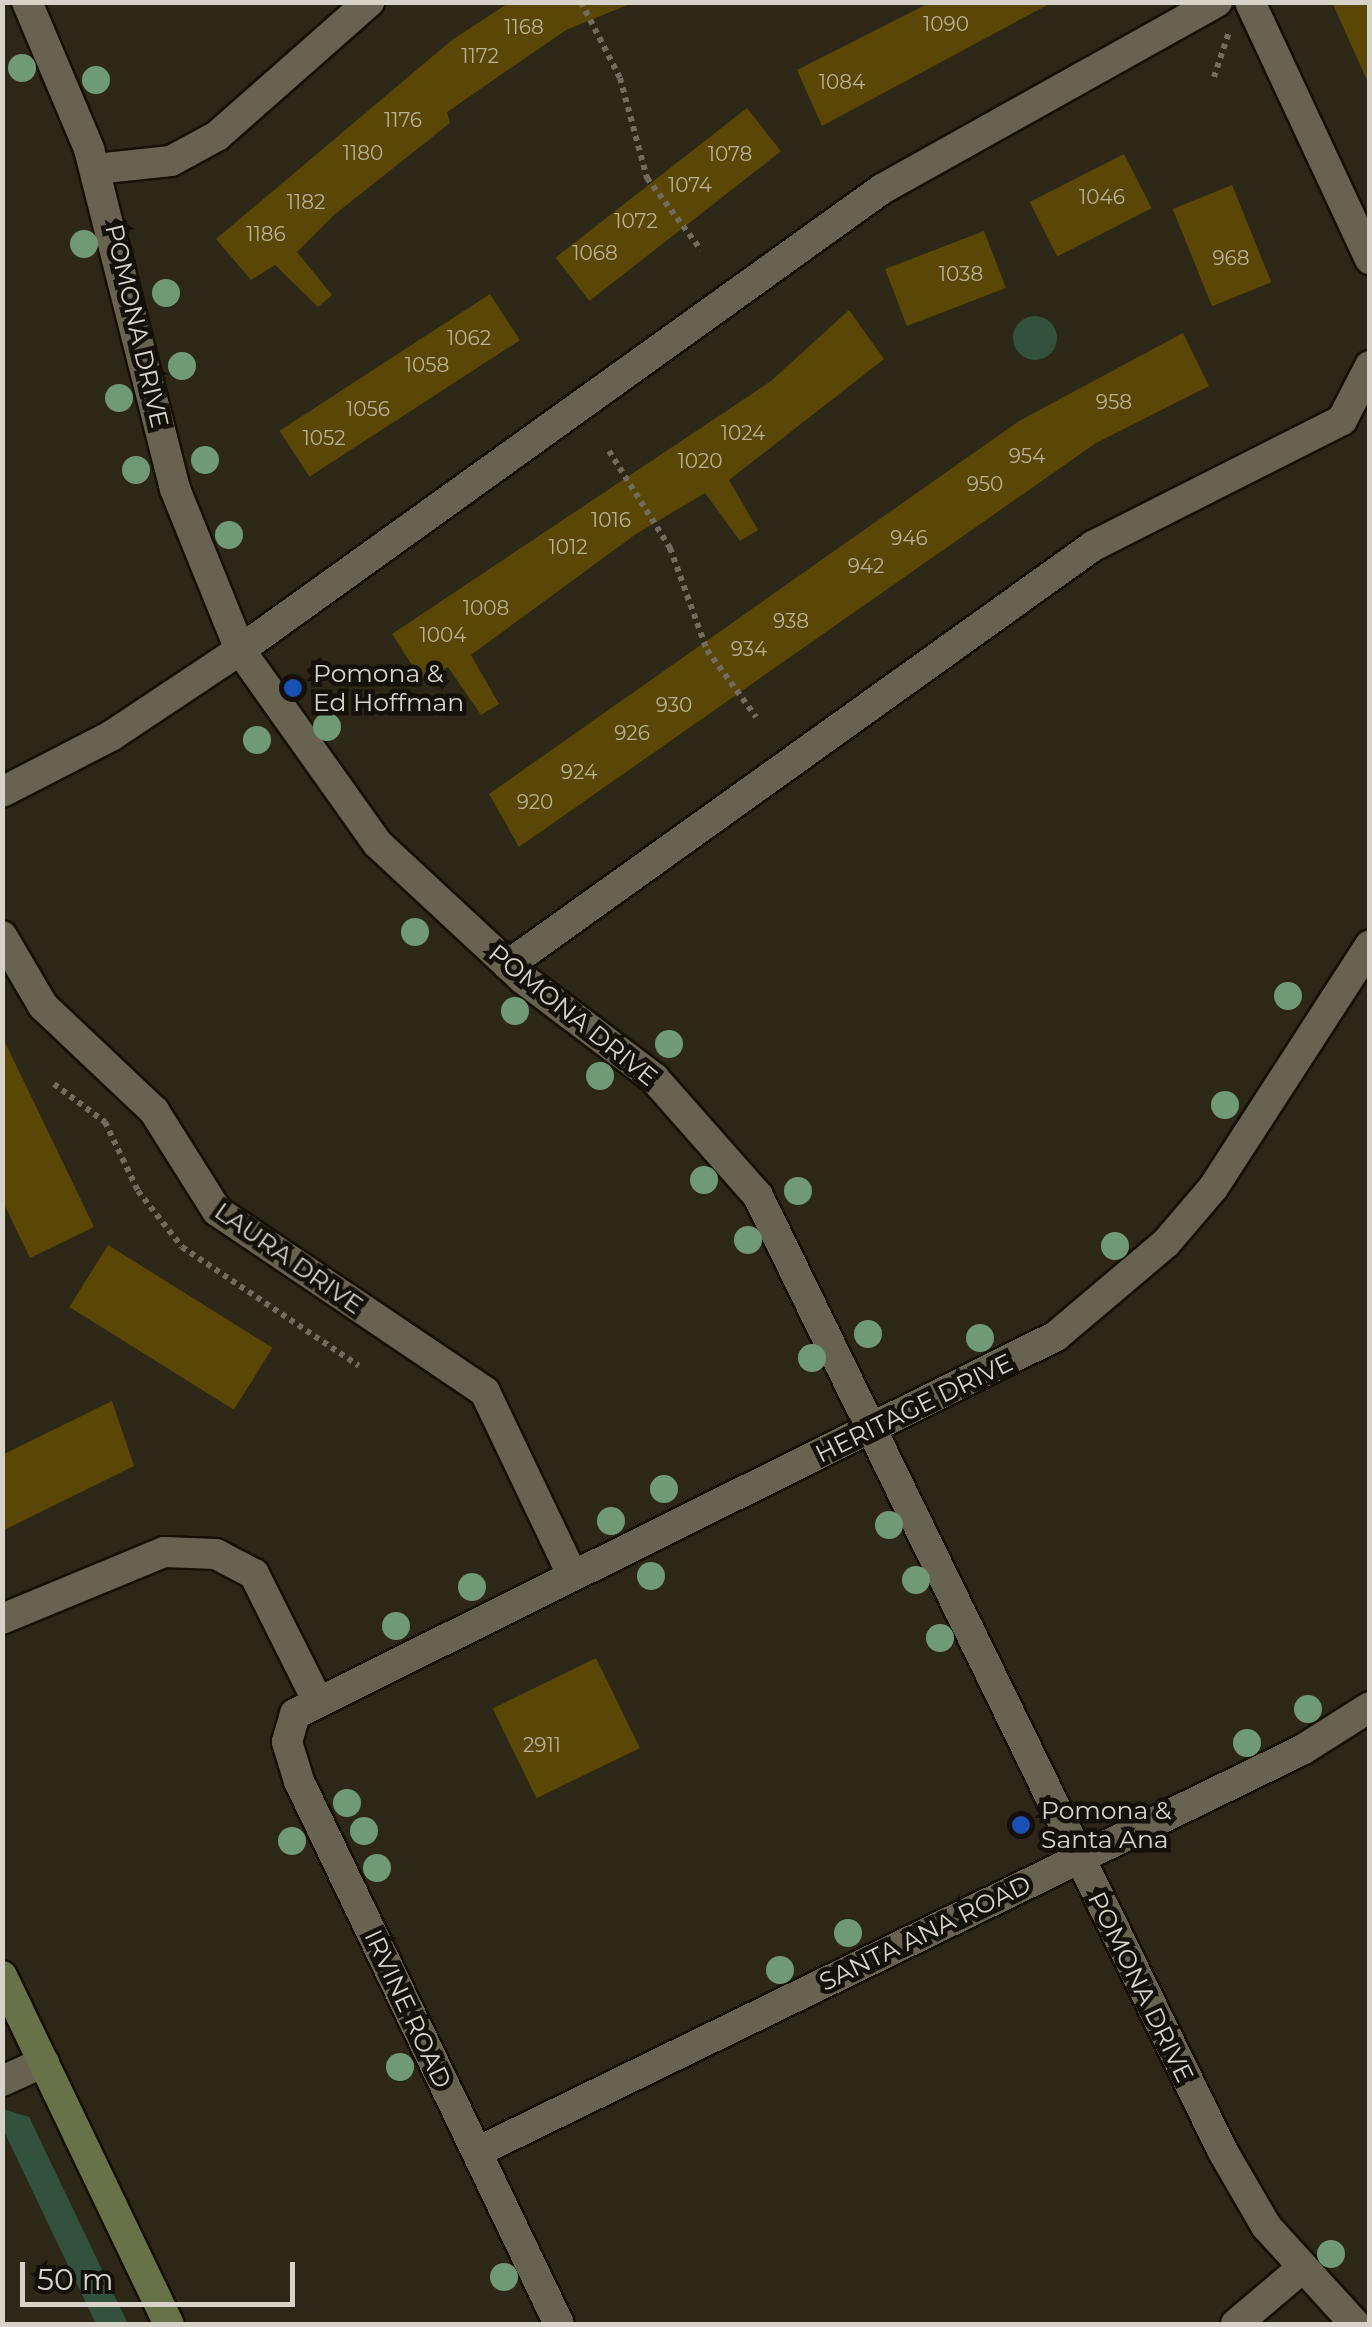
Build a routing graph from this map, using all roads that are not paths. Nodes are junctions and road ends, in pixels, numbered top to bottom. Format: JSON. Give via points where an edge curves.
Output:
{"nodes":[{"id":1,"x":27,"y":2,"type":"edge"},
{"id":2,"x":369,"y":2,"type":"edge"},
{"id":3,"x":1233,"y":9,"type":"edge"},
{"id":4,"x":96,"y":169,"type":"junction"},
{"id":5,"x":1370,"y":259,"type":"edge"},
{"id":6,"x":1370,"y":366,"type":"edge"},
{"id":7,"x":240,"y":650,"type":"junction"},
{"id":8,"x":2,"y":792,"type":"edge"},
{"id":9,"x":2,"y":936,"type":"edge"},
{"id":10,"x":1370,"y":945,"type":"edge"},
{"id":11,"x":508,"y":965,"type":"junction"},
{"id":12,"x":877,"y":1428,"type":"junction"},
{"id":13,"x":572,"y":1574,"type":"junction"},
{"id":14,"x":2,"y":1619,"type":"edge"},
{"id":15,"x":316,"y":1698,"type":"junction"},
{"id":16,"x":1370,"y":1707,"type":"edge"},
{"id":17,"x":1078,"y":1858,"type":"junction"},
{"id":18,"x":2,"y":1976,"type":"edge"},
{"id":19,"x":44,"y":2062,"type":"junction"},
{"id":20,"x":2,"y":2081,"type":"edge"},
{"id":21,"x":477,"y":2152,"type":"junction"},
{"id":22,"x":1300,"y":2270,"type":"junction"},
{"id":23,"x":169,"y":2324,"type":"edge"},
{"id":24,"x":560,"y":2324,"type":"edge"},
{"id":25,"x":1236,"y":2324,"type":"edge"},
{"id":26,"x":1355,"y":2324,"type":"edge"}],
"edges":[{"from":1,"to":4,"type":"street","name":"POMONA DRIVE"},
{"from":2,"to":4,"type":"street","via":[[217,136],[170,161]]},
{"from":3,"to":5,"type":"street"},
{"from":3,"to":7,"type":"street","via":[[882,189]]},
{"from":4,"to":7,"type":"street","name":"POMONA DRIVE","via":[[175,489]]},
{"from":6,"to":11,"type":"street","via":[[1342,420],[1093,546]]},
{"from":7,"to":8,"type":"street","via":[[110,736]]},
{"from":7,"to":11,"type":"street","name":"POMONA DRIVE","via":[[378,844]]},
{"from":9,"to":13,"type":"street","name":"LAURA DRIVE","via":[[42,1006],[154,1111],[216,1211],[484,1392]]},
{"from":10,"to":12,"type":"street","name":"HERITAGE DRIVE","via":[[1213,1188],[1166,1242],[1056,1336]]},
{"from":11,"to":12,"type":"street","name":"POMONA DRIVE","via":[[639,1065],[712,1138],[785,1240]]},
{"from":12,"to":13,"type":"street","name":"HERITAGE DRIVE"},
{"from":12,"to":17,"type":"street","name":"POMONA DRIVE"},
{"from":13,"to":15,"type":"street","name":"HERITAGE DRIVE"},
{"from":14,"to":15,"type":"street","via":[[164,1552],[216,1554],[254,1574]]},
{"from":15,"to":21,"type":"street","name":"IRVINE ROAD","via":[[295,1714],[290,1756]]},
{"from":16,"to":17,"type":"street","name":"SANTA ANA ROAD","via":[[1302,1750]]},
{"from":17,"to":21,"type":"street","name":"SANTA ANA ROAD"},
{"from":17,"to":22,"type":"street","name":"POMONA DRIVE","via":[[1222,2150]]},
{"from":18,"to":19,"type":"main road"},
{"from":19,"to":20,"type":"street"},
{"from":19,"to":23,"type":"main road"},
{"from":21,"to":24,"type":"street","name":"IRVINE ROAD"},
{"from":22,"to":25,"type":"street"},
{"from":22,"to":26,"type":"street","name":"POMONA DRIVE"}]}
